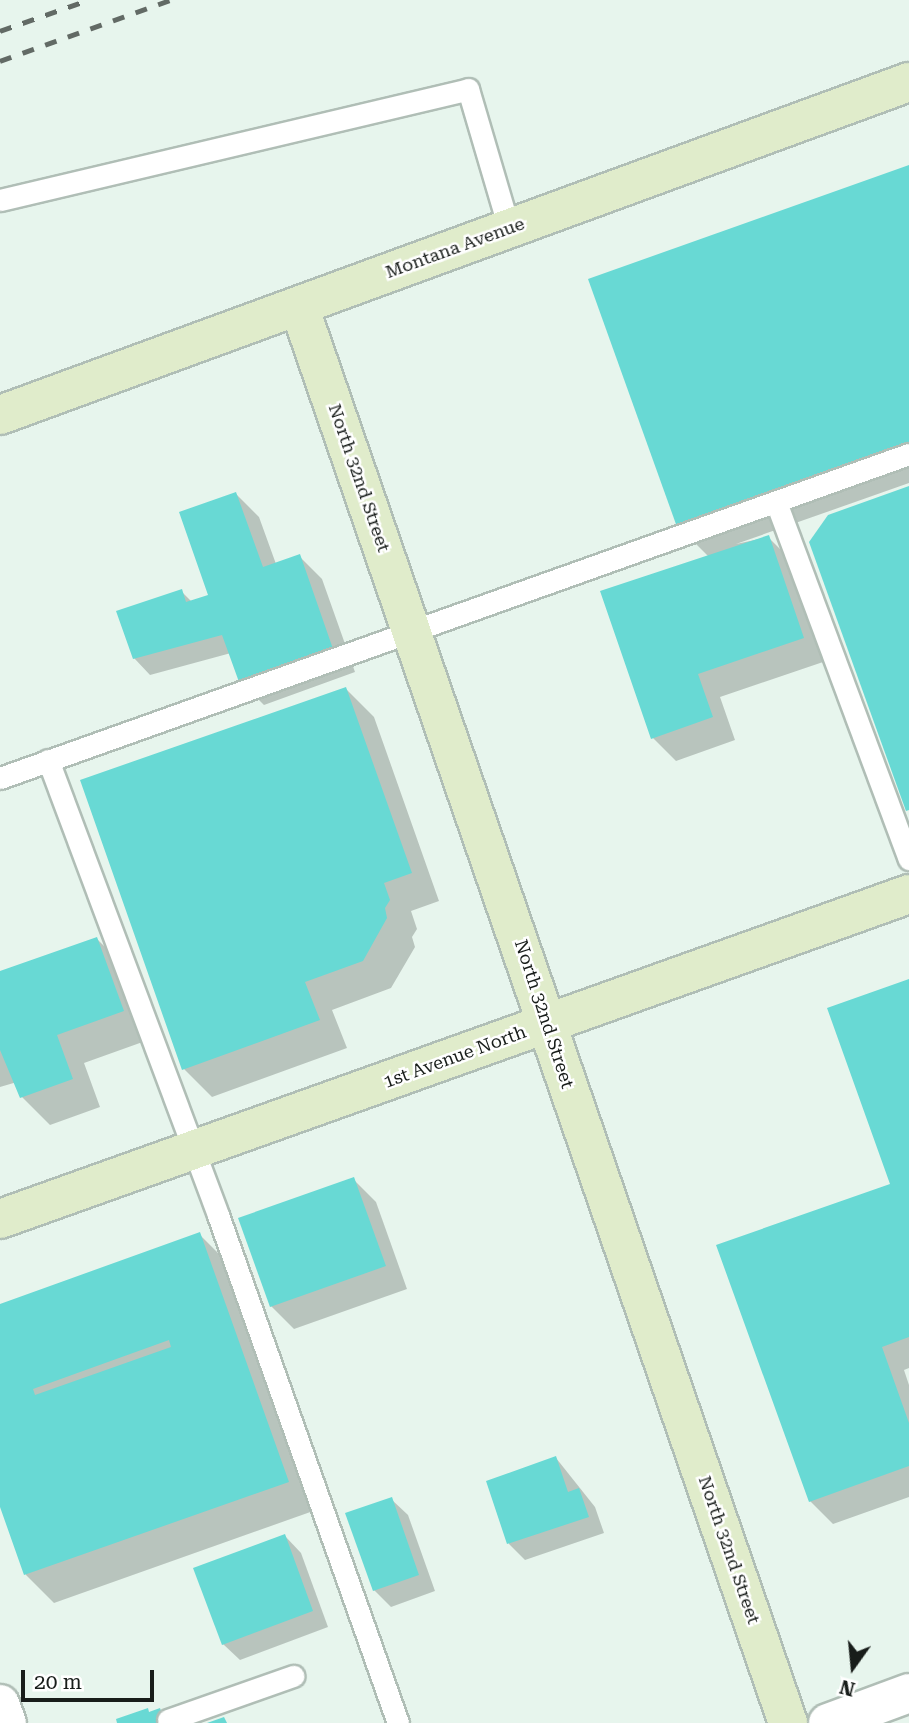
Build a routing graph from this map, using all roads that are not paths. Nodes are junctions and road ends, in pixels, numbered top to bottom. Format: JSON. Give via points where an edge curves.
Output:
{"nodes":[{"id":1,"x":909,"y":82,"type":"edge"},
{"id":2,"x":0,"y":200,"type":"edge"},
{"id":3,"x":509,"y":228,"type":"junction"},
{"id":4,"x":299,"y":306,"type":"junction"},
{"id":5,"x":0,"y":415,"type":"edge"},
{"id":6,"x":909,"y":454,"type":"edge"},
{"id":7,"x":776,"y":502,"type":"junction"},
{"id":8,"x":412,"y":631,"type":"junction"},
{"id":9,"x":48,"y":760,"type":"junction"},
{"id":10,"x":0,"y":778,"type":"edge"},
{"id":11,"x":909,"y":859,"type":"edge"},
{"id":12,"x":909,"y":894,"type":"edge"},
{"id":13,"x":549,"y":1023,"type":"junction"},
{"id":14,"x":194,"y":1149,"type":"junction"},
{"id":15,"x":0,"y":1219,"type":"edge"},
{"id":16,"x":293,"y":1676,"type":"dead end"},
{"id":17,"x":909,"y":1693,"type":"edge"},
{"id":18,"x":0,"y":1704,"type":"edge"},
{"id":19,"x":168,"y":1720,"type":"dead end"},
{"id":20,"x":7,"y":1723,"type":"edge"},
{"id":21,"x":398,"y":1723,"type":"edge"},
{"id":22,"x":788,"y":1723,"type":"edge"},
{"id":23,"x":828,"y":1723,"type":"edge"}],
"edges":[{"from":1,"to":3,"type":"main road","name":"Montana Avenue"},
{"from":2,"to":3,"type":"lane","via":[[468,89]]},
{"from":3,"to":4,"type":"main road","name":"Montana Avenue"},
{"from":4,"to":5,"type":"main road","name":"Montana Avenue"},
{"from":4,"to":8,"type":"main road","name":"North 32nd Street"},
{"from":6,"to":7,"type":"lane"},
{"from":7,"to":8,"type":"lane"},
{"from":7,"to":11,"type":"lane"},
{"from":8,"to":9,"type":"lane"},
{"from":8,"to":13,"type":"main road","name":"North 32nd Street"},
{"from":9,"to":10,"type":"lane"},
{"from":9,"to":14,"type":"lane"},
{"from":12,"to":13,"type":"main road","name":"1st Avenue North"},
{"from":13,"to":14,"type":"main road","name":"1st Avenue North"},
{"from":13,"to":22,"type":"main road","name":"North 32nd Street"},
{"from":14,"to":15,"type":"main road","name":"1st Avenue North"},
{"from":14,"to":21,"type":"lane"},
{"from":16,"to":19,"type":"lane"},
{"from":17,"to":23,"type":"street"},
{"from":18,"to":20,"type":"street"}]}
